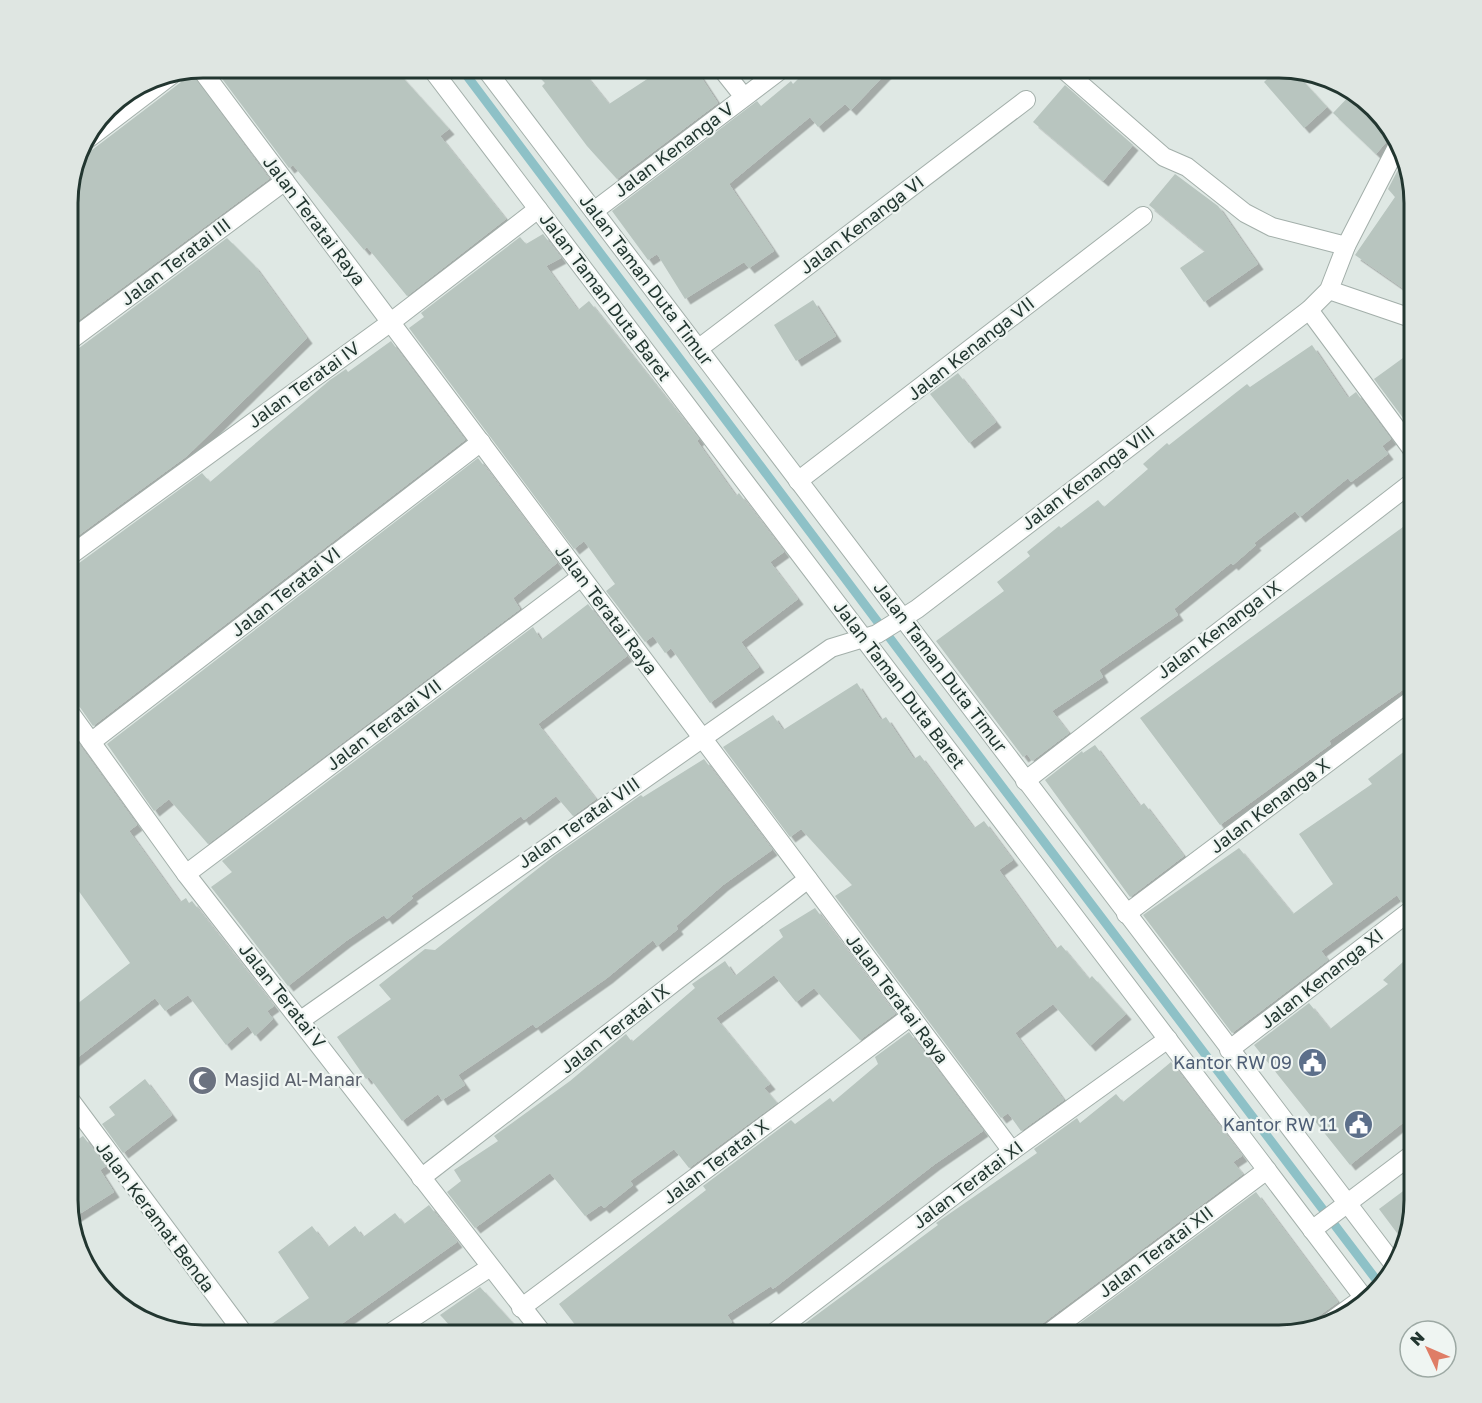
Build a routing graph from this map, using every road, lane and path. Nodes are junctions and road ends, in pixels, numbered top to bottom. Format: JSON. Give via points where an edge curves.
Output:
{"nodes":[{"id":1,"x":208,"y":78,"type":"edge"},
{"id":2,"x":439,"y":78,"type":"edge"},
{"id":3,"x":493,"y":78,"type":"edge"},
{"id":4,"x":729,"y":78,"type":"edge"},
{"id":5,"x":770,"y":78,"type":"edge"},
{"id":6,"x":1073,"y":78,"type":"edge"},
{"id":7,"x":153,"y":89,"type":"edge"},
{"id":8,"x":744,"y":97,"type":"junction"},
{"id":9,"x":1026,"y":100,"type":"dead end"},
{"id":10,"x":106,"y":125,"type":"edge"},
{"id":11,"x":1394,"y":153,"type":"edge"},
{"id":12,"x":285,"y":181,"type":"junction"},
{"id":13,"x":538,"y":209,"type":"junction"},
{"id":14,"x":594,"y":212,"type":"junction"},
{"id":15,"x":1143,"y":216,"type":"dead end"},
{"id":16,"x":1346,"y":246,"type":"junction"},
{"id":17,"x":1329,"y":290,"type":"junction"},
{"id":18,"x":1309,"y":310,"type":"junction"},
{"id":19,"x":1404,"y":316,"type":"edge"},
{"id":20,"x":391,"y":322,"type":"junction"},
{"id":21,"x":78,"y":335,"type":"edge"},
{"id":22,"x":698,"y":349,"type":"junction"},
{"id":23,"x":1404,"y":438,"type":"edge"},
{"id":24,"x":481,"y":442,"type":"junction"},
{"id":25,"x":798,"y":482,"type":"junction"},
{"id":26,"x":1404,"y":489,"type":"edge"},
{"id":27,"x":78,"y":550,"type":"edge"},
{"id":28,"x":581,"y":577,"type":"junction"},
{"id":29,"x":899,"y":619,"type":"junction"},
{"id":30,"x":870,"y":635,"type":"junction"},
{"id":31,"x":1404,"y":706,"type":"edge"},
{"id":32,"x":78,"y":724,"type":"edge"},
{"id":33,"x":702,"y":737,"type":"junction"},
{"id":34,"x":91,"y":742,"type":"junction"},
{"id":35,"x":1025,"y":780,"type":"junction"},
{"id":36,"x":186,"y":874,"type":"junction"},
{"id":37,"x":808,"y":879,"type":"junction"},
{"id":38,"x":1126,"y":914,"type":"junction"},
{"id":39,"x":1404,"y":916,"type":"edge"},
{"id":40,"x":910,"y":1016,"type":"junction"},
{"id":41,"x":301,"y":1020,"type":"junction"},
{"id":42,"x":1168,"y":1039,"type":"junction"},
{"id":43,"x":1229,"y":1050,"type":"junction"},
{"id":44,"x":78,"y":1128,"type":"edge"},
{"id":45,"x":1012,"y":1151,"type":"junction"},
{"id":46,"x":1404,"y":1161,"type":"edge"},
{"id":47,"x":1267,"y":1170,"type":"junction"},
{"id":48,"x":421,"y":1178,"type":"junction"},
{"id":49,"x":1332,"y":1215,"type":"junction"},
{"id":50,"x":1388,"y":1261,"type":"edge"},
{"id":51,"x":489,"y":1268,"type":"junction"},
{"id":52,"x":1362,"y":1293,"type":"edge"},
{"id":53,"x":521,"y":1308,"type":"junction"},
{"id":54,"x":236,"y":1325,"type":"edge"},
{"id":55,"x":402,"y":1325,"type":"edge"},
{"id":56,"x":535,"y":1325,"type":"edge"},
{"id":57,"x":784,"y":1325,"type":"edge"},
{"id":58,"x":1059,"y":1325,"type":"edge"}],
"edges":[{"from":1,"to":12,"type":"street","name":"Jalan Teratai Raya"},
{"from":2,"to":13,"type":"street","name":"Jalan Taman Duta Baret"},
{"from":3,"to":14,"type":"street","name":"Jalan Taman Duta Timur"},
{"from":4,"to":8,"type":"street"},
{"from":5,"to":8,"type":"street","name":"Jalan Kenanga V"},
{"from":6,"to":16,"type":"street","via":[[1164,157],[1187,167],[1245,213],[1272,227]]},
{"from":7,"to":10,"type":"street"},
{"from":8,"to":14,"type":"street","name":"Jalan Kenanga V"},
{"from":9,"to":22,"type":"street","name":"Jalan Kenanga VI"},
{"from":11,"to":16,"type":"street"},
{"from":12,"to":20,"type":"street","name":"Jalan Teratai Raya"},
{"from":12,"to":21,"type":"street","name":"Jalan Teratai III"},
{"from":13,"to":20,"type":"street","name":"Jalan Teratai IV"},
{"from":13,"to":30,"type":"street","name":"Jalan Taman Duta Baret"},
{"from":14,"to":22,"type":"street","name":"Jalan Taman Duta Timur"},
{"from":15,"to":25,"type":"street","name":"Jalan Kenanga VII"},
{"from":16,"to":17,"type":"street"},
{"from":17,"to":18,"type":"street","name":"Jalan Kenanga VIII"},
{"from":17,"to":19,"type":"street"},
{"from":18,"to":23,"type":"street"},
{"from":18,"to":29,"type":"street","name":"Jalan Kenanga VIII"},
{"from":20,"to":24,"type":"street","name":"Jalan Teratai Raya"},
{"from":20,"to":27,"type":"street","name":"Jalan Teratai IV"},
{"from":22,"to":25,"type":"street","name":"Jalan Taman Duta Timur"},
{"from":24,"to":28,"type":"street","name":"Jalan Teratai Raya"},
{"from":24,"to":34,"type":"street","name":"Jalan Teratai VI"},
{"from":25,"to":29,"type":"street","name":"Jalan Taman Duta Timur"},
{"from":26,"to":35,"type":"street","name":"Jalan Kenanga IX"},
{"from":28,"to":33,"type":"street","name":"Jalan Teratai Raya"},
{"from":28,"to":36,"type":"street","name":"Jalan Teratai VII"},
{"from":29,"to":30,"type":"street","name":"Jalan Kenanga VIII"},
{"from":29,"to":35,"type":"street","name":"Jalan Taman Duta Timur"},
{"from":30,"to":33,"type":"street","name":"Jalan Teratai VIII","via":[[831,648]]},
{"from":30,"to":42,"type":"street","name":"Jalan Taman Duta Baret"},
{"from":31,"to":38,"type":"street","name":"Jalan Kenanga X"},
{"from":32,"to":34,"type":"street","name":"Jalan Teratai V"},
{"from":33,"to":37,"type":"street","name":"Jalan Teratai Raya"},
{"from":33,"to":41,"type":"street","name":"Jalan Teratai VIII"},
{"from":34,"to":36,"type":"street","name":"Jalan Teratai V"},
{"from":35,"to":38,"type":"street","name":"Jalan Taman Duta Timur"},
{"from":36,"to":41,"type":"street","name":"Jalan Teratai V"},
{"from":37,"to":40,"type":"street","name":"Jalan Teratai Raya"},
{"from":37,"to":48,"type":"street","name":"Jalan Teratai IX"},
{"from":38,"to":43,"type":"street","name":"Jalan Taman Duta Timur"},
{"from":39,"to":43,"type":"street","name":"Jalan Kenanga XI"},
{"from":40,"to":45,"type":"street","name":"Jalan Teratai Raya"},
{"from":40,"to":53,"type":"street","name":"Jalan Teratai X"},
{"from":41,"to":48,"type":"street","name":"Jalan Teratai V"},
{"from":42,"to":45,"type":"street","name":"Jalan Teratai XI"},
{"from":42,"to":47,"type":"street","name":"Jalan Taman Duta Baret"},
{"from":43,"to":49,"type":"street","name":"Jalan Taman Duta Timur"},
{"from":44,"to":54,"type":"street","name":"Jalan Keramat Benda"},
{"from":45,"to":57,"type":"street","name":"Jalan Teratai XI"},
{"from":46,"to":49,"type":"street"},
{"from":47,"to":49,"type":"street","name":"Jalan Taman Duta Baret"},
{"from":47,"to":58,"type":"street","name":"Jalan Teratai XII"},
{"from":48,"to":51,"type":"street","name":"Jalan Teratai V"},
{"from":49,"to":50,"type":"street","name":"Jalan Taman Duta Timur"},
{"from":49,"to":52,"type":"street","name":"Jalan Taman Duta Baret"},
{"from":51,"to":53,"type":"street","name":"Jalan Teratai V"},
{"from":51,"to":55,"type":"street"},
{"from":53,"to":56,"type":"street","name":"Jalan Teratai V"}]}
